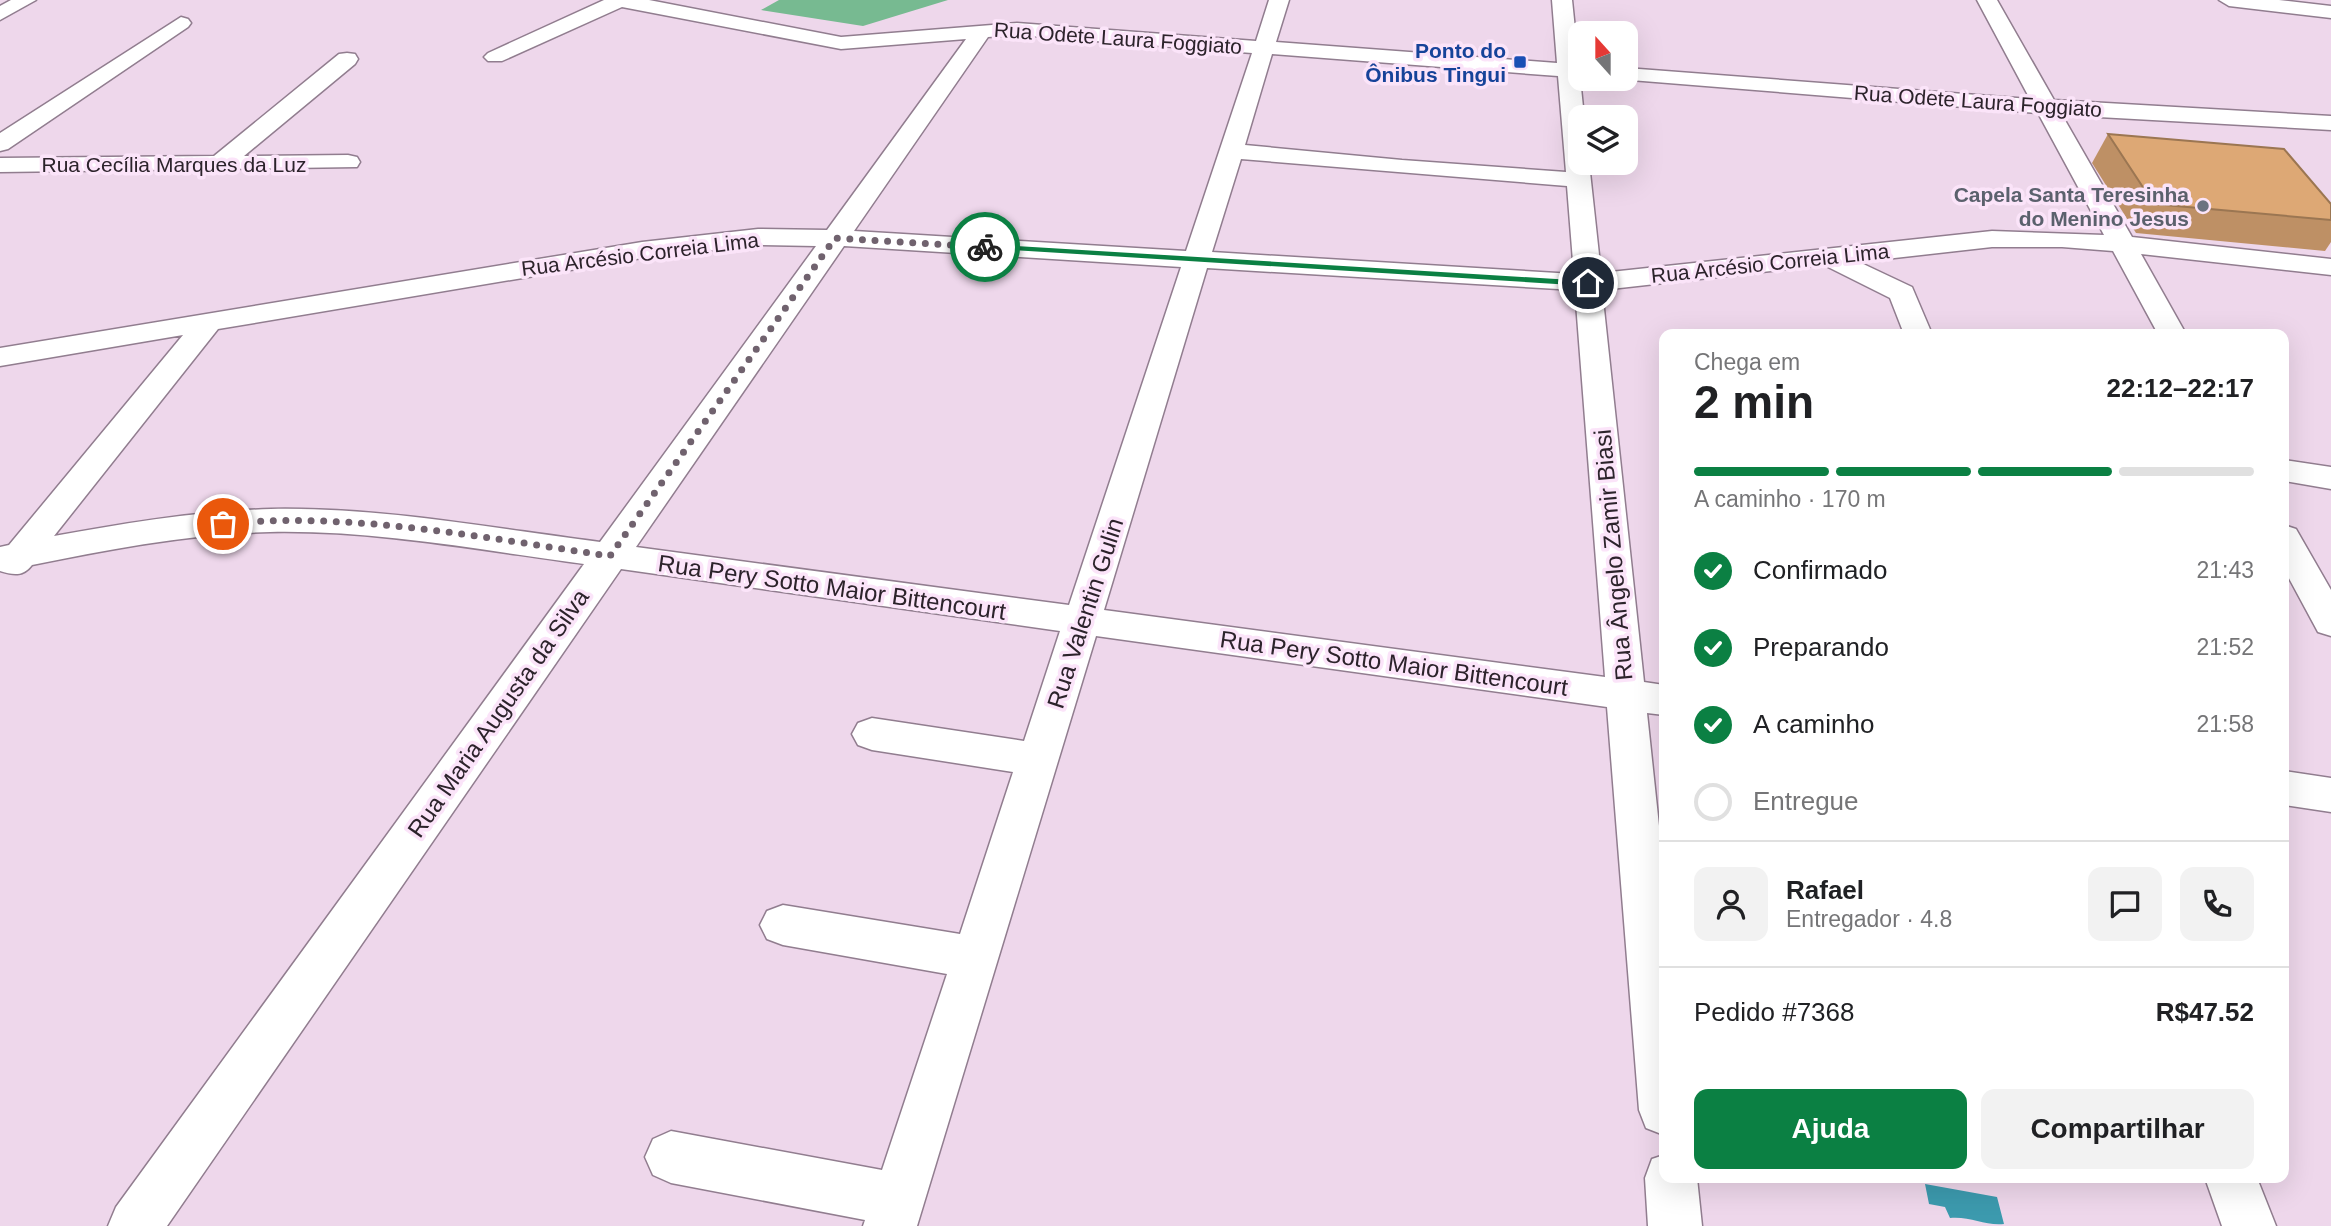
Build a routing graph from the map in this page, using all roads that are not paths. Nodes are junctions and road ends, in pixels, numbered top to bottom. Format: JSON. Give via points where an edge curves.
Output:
{"nodes":[{"id":1,"x":26,"y":0,"type":"edge"},
{"id":2,"x":619,"y":0,"type":"edge"},
{"id":3,"x":1279,"y":0,"type":"edge"},
{"id":4,"x":1562,"y":0,"type":"edge"},
{"id":5,"x":1987,"y":0,"type":"edge"},
{"id":6,"x":2229,"y":0,"type":"edge"},
{"id":7,"x":2331,"y":12,"type":"edge"},
{"id":8,"x":0,"y":14,"type":"edge"},
{"id":9,"x":181,"y":23,"type":"dead end"},
{"id":10,"x":983,"y":30,"type":"junction"},
{"id":11,"x":1568,"y":36,"type":"edge"},
{"id":12,"x":1264,"y":47,"type":"junction"},
{"id":13,"x":495,"y":57,"type":"dead end"},
{"id":14,"x":347,"y":59,"type":"dead end"},
{"id":15,"x":1568,"y":71,"type":"edge"},
{"id":16,"x":1638,"y":76,"type":"edge"},
{"id":17,"x":1575,"y":91,"type":"edge"},
{"id":18,"x":2047,"y":106,"type":"junction"},
{"id":19,"x":2331,"y":123,"type":"edge"},
{"id":20,"x":0,"y":144,"type":"edge"},
{"id":21,"x":1231,"y":151,"type":"junction"},
{"id":22,"x":348,"y":162,"type":"dead end"},
{"id":23,"x":220,"y":163,"type":"junction"},
{"id":24,"x":0,"y":165,"type":"edge"},
{"id":25,"x":1579,"y":180,"type":"junction"},
{"id":26,"x":835,"y":238,"type":"junction"},
{"id":27,"x":2122,"y":244,"type":"junction"},
{"id":28,"x":1828,"y":257,"type":"junction"},
{"id":29,"x":1197,"y":259,"type":"junction"},
{"id":30,"x":2331,"y":267,"type":"edge"},
{"id":31,"x":1588,"y":283,"type":"junction"},
{"id":32,"x":209,"y":321,"type":"junction"},
{"id":33,"x":1916,"y":329,"type":"edge"},
{"id":34,"x":2169,"y":329,"type":"edge"},
{"id":35,"x":0,"y":357,"type":"edge"},
{"id":36,"x":2289,"y":472,"type":"edge"},
{"id":37,"x":2331,"y":478,"type":"edge"},
{"id":38,"x":2289,"y":546,"type":"edge"},
{"id":39,"x":610,"y":556,"type":"junction"},
{"id":40,"x":7,"y":565,"type":"edge"},
{"id":41,"x":1082,"y":621,"type":"junction"},
{"id":42,"x":2331,"y":623,"type":"edge"},
{"id":43,"x":1626,"y":695,"type":"junction"},
{"id":44,"x":1659,"y":699,"type":"edge"},
{"id":45,"x":872,"y":734,"type":"dead end"},
{"id":46,"x":1038,"y":760,"type":"junction"},
{"id":47,"x":2289,"y":789,"type":"edge"},
{"id":48,"x":2331,"y":795,"type":"edge"},
{"id":49,"x":783,"y":925,"type":"dead end"},
{"id":50,"x":976,"y":958,"type":"junction"},
{"id":51,"x":1659,"y":1055,"type":"edge"},
{"id":52,"x":671,"y":1157,"type":"dead end"},
{"id":53,"x":1671,"y":1183,"type":"edge"},
{"id":54,"x":2233,"y":1183,"type":"edge"},
{"id":55,"x":895,"y":1213,"type":"edge"},
{"id":56,"x":135,"y":1226,"type":"edge"},
{"id":57,"x":1675,"y":1226,"type":"edge"},
{"id":58,"x":2249,"y":1226,"type":"edge"}],
"edges":[{"from":1,"to":8,"type":"street"},
{"from":2,"to":10,"type":"street","name":"Rua Odete Laura Foggiato","via":[[841,43]]},
{"from":2,"to":13,"type":"street"},
{"from":3,"to":12,"type":"street","name":"Rua Valentin Gulin"},
{"from":4,"to":11,"type":"street","name":"Rua Ângelo Zamir Biasi"},
{"from":5,"to":18,"type":"street"},
{"from":6,"to":7,"type":"street"},
{"from":9,"to":20,"type":"street"},
{"from":10,"to":12,"type":"street","name":"Rua Odete Laura Foggiato"},
{"from":10,"to":26,"type":"street","name":"Rua Maria Augusta da Silva"},
{"from":12,"to":15,"type":"street","name":"Rua Odete Laura Foggiato"},
{"from":12,"to":21,"type":"street","name":"Rua Valentin Gulin"},
{"from":14,"to":23,"type":"street"},
{"from":16,"to":18,"type":"street","name":"Rua Odete Laura Foggiato"},
{"from":17,"to":25,"type":"street","name":"Rua Ângelo Zamir Biasi"},
{"from":18,"to":19,"type":"street","name":"Rua Odete Laura Foggiato"},
{"from":18,"to":27,"type":"street"},
{"from":21,"to":25,"type":"street"},
{"from":21,"to":29,"type":"street","name":"Rua Valentin Gulin"},
{"from":22,"to":23,"type":"street","name":"Rua Cecília Marques da Luz"},
{"from":23,"to":24,"type":"street","name":"Rua Cecília Marques da Luz"},
{"from":25,"to":31,"type":"street","name":"Rua Ângelo Zamir Biasi"},
{"from":26,"to":29,"type":"street","name":"Rua Arcésio Correia Lima"},
{"from":26,"to":32,"type":"street","name":"Rua Arcésio Correia Lima","via":[[758,237],[642,250]]},
{"from":26,"to":39,"type":"street","name":"Rua Maria Augusta da Silva"},
{"from":27,"to":28,"type":"street","name":"Rua Arcésio Correia Lima","via":[[1992,239]]},
{"from":27,"to":30,"type":"street","name":"Rua Arcésio Correia Lima"},
{"from":27,"to":34,"type":"street"},
{"from":28,"to":31,"type":"street","name":"Rua Arcésio Correia Lima"},
{"from":28,"to":33,"type":"street","via":[[1902,293]]},
{"from":29,"to":31,"type":"street","name":"Rua Arcésio Correia Lima"},
{"from":29,"to":41,"type":"street","name":"Rua Valentin Gulin"},
{"from":31,"to":43,"type":"street","name":"Rua Ângelo Zamir Biasi"},
{"from":32,"to":35,"type":"street","name":"Rua Arcésio Correia Lima"},
{"from":32,"to":40,"type":"street"},
{"from":36,"to":37,"type":"street"},
{"from":38,"to":42,"type":"street"},
{"from":39,"to":40,"type":"street","name":"Rua Pery Sotto Maior Bittencourt","via":[[402,529],[244,522],[181,528]]},
{"from":39,"to":41,"type":"street","name":"Rua Pery Sotto Maior Bittencourt"},
{"from":39,"to":56,"type":"street","name":"Rua Maria Augusta da Silva"},
{"from":41,"to":43,"type":"street","name":"Rua Pery Sotto Maior Bittencourt"},
{"from":41,"to":46,"type":"street","name":"Rua Valentin Gulin"},
{"from":43,"to":44,"type":"street","name":"Rua Pery Sotto Maior Bittencourt"},
{"from":43,"to":51,"type":"street","name":"Rua Ângelo Zamir Biasi"},
{"from":45,"to":46,"type":"street"},
{"from":46,"to":50,"type":"street","name":"Rua Valentin Gulin"},
{"from":47,"to":48,"type":"street"},
{"from":49,"to":50,"type":"street"},
{"from":50,"to":55,"type":"street","name":"Rua Valentin Gulin"},
{"from":52,"to":55,"type":"street"},
{"from":53,"to":57,"type":"street"},
{"from":54,"to":58,"type":"street"}]}
